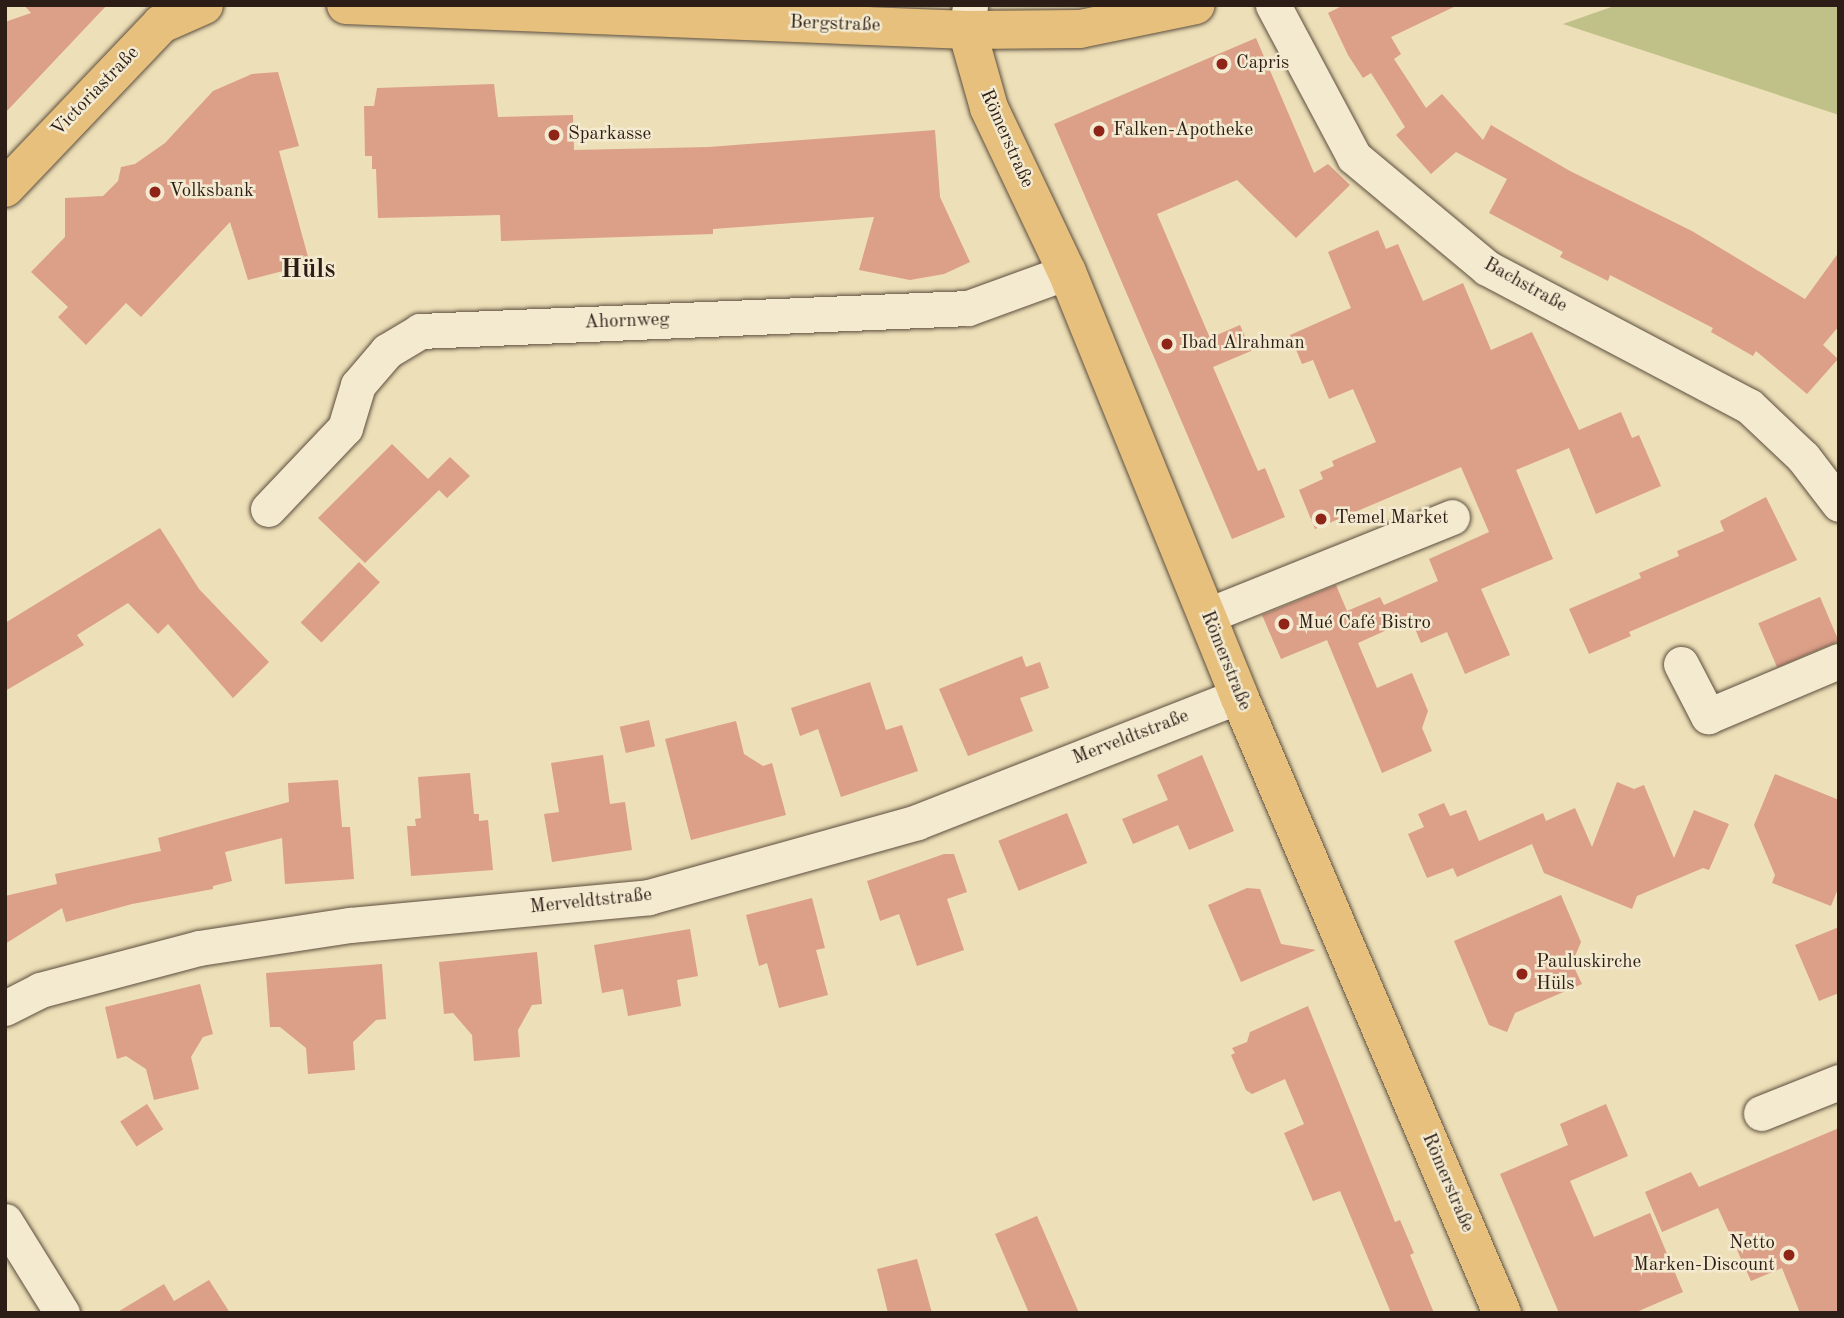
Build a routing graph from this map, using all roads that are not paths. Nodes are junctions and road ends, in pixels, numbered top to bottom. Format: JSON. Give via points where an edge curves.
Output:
{"nodes":[{"id":1,"x":346,"y":5,"type":"edge"},
{"id":2,"x":1195,"y":5,"type":"edge"},
{"id":3,"x":1273,"y":5,"type":"edge"},
{"id":4,"x":199,"y":7,"type":"edge"},
{"id":5,"x":663,"y":12,"type":"edge"},
{"id":6,"x":968,"y":18,"type":"edge"},
{"id":7,"x":5,"y":188,"type":"edge"},
{"id":8,"x":1067,"y":272,"type":"junction"},
{"id":9,"x":1839,"y":503,"type":"edge"},
{"id":10,"x":268,"y":509,"type":"dead end"},
{"id":11,"x":1452,"y":517,"type":"dead end"},
{"id":12,"x":1206,"y":616,"type":"junction"},
{"id":13,"x":1839,"y":662,"type":"edge"},
{"id":14,"x":1681,"y":664,"type":"dead end"},
{"id":15,"x":1239,"y":696,"type":"junction"},
{"id":16,"x":5,"y":1008,"type":"edge"},
{"id":17,"x":1839,"y":1082,"type":"edge"},
{"id":18,"x":1761,"y":1113,"type":"dead end"},
{"id":19,"x":5,"y":1221,"type":"edge"},
{"id":20,"x":62,"y":1313,"type":"edge"},
{"id":21,"x":1502,"y":1313,"type":"edge"}],
"edges":[{"from":1,"to":5,"type":"main road","name":"Bergstraße"},
{"from":2,"to":6,"type":"main road","name":"Bergstraße","via":[[1080,29]]},
{"from":3,"to":9,"type":"street","name":"Bachstraße","via":[[1354,157],[1488,268],[1749,406],[1803,457]]},
{"from":4,"to":7,"type":"main road","name":"Victoriastraße","via":[[161,24]]},
{"from":5,"to":6,"type":"main road","name":"Bergstraße"},
{"from":6,"to":8,"type":"main road","name":"Römerstraße","via":[[989,108]]},
{"from":8,"to":10,"type":"street","name":"Ahornweg","via":[[968,308],[421,331],[387,351],[358,384],[345,428]]},
{"from":8,"to":12,"type":"main road","name":"Römerstraße"},
{"from":11,"to":12,"type":"street"},
{"from":12,"to":15,"type":"main road","name":"Römerstraße"},
{"from":13,"to":14,"type":"street","via":[[1708,716]]},
{"from":15,"to":16,"type":"street","name":"Merveldtstraße","via":[[917,822],[649,897],[350,925],[199,948],[40,990]]},
{"from":15,"to":21,"type":"main road","name":"Römerstraße"},
{"from":17,"to":18,"type":"street"},
{"from":19,"to":20,"type":"street"}]}
